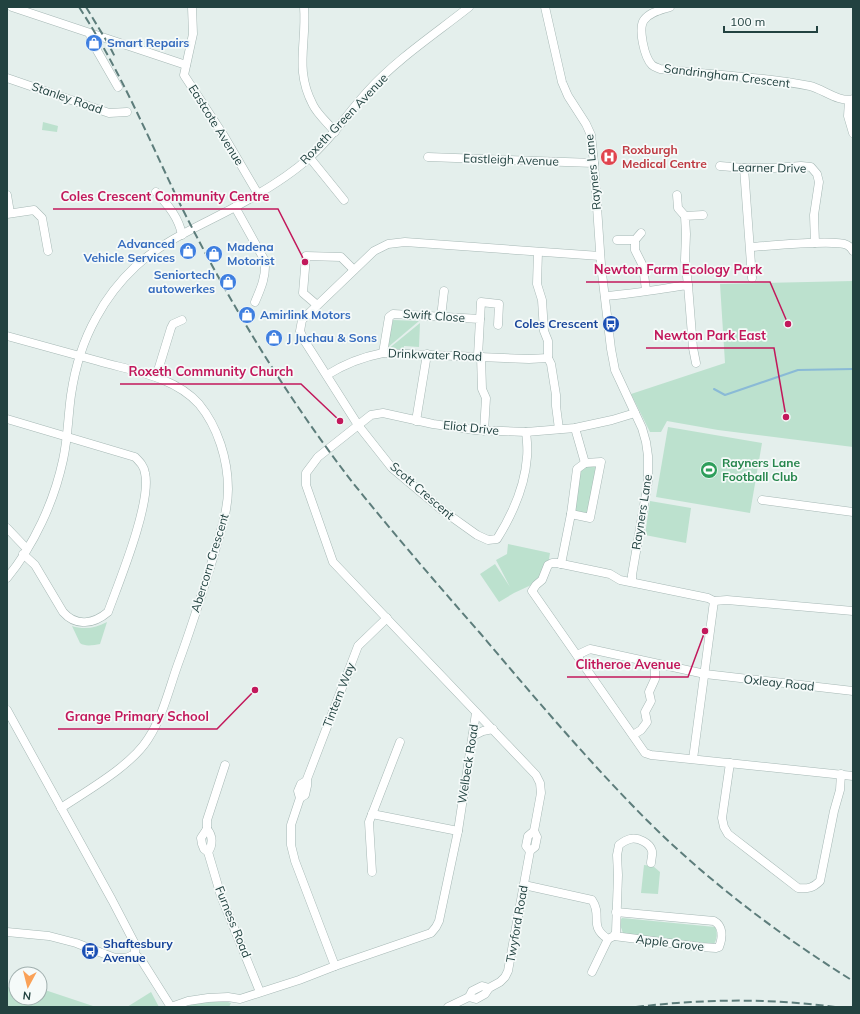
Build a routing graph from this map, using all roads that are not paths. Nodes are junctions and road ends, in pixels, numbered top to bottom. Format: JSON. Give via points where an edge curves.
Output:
{"nodes":[{"id":1,"x":12,"y":7,"type":"edge"},
{"id":2,"x":192,"y":7,"type":"edge"},
{"id":3,"x":304,"y":7,"type":"edge"},
{"id":4,"x":469,"y":7,"type":"edge"},
{"id":5,"x":545,"y":7,"type":"edge"},
{"id":6,"x":670,"y":7,"type":"edge"},
{"id":7,"x":90,"y":34,"type":"junction"},
{"id":8,"x":186,"y":66,"type":"junction"},
{"id":9,"x":7,"y":78,"type":"edge"},
{"id":10,"x":118,"y":87,"type":"dead end"},
{"id":11,"x":851,"y":100,"type":"edge"},
{"id":12,"x":127,"y":112,"type":"dead end"},
{"id":13,"x":335,"y":132,"type":"junction"},
{"id":14,"x":853,"y":133,"type":"edge"},
{"id":15,"x":428,"y":157,"type":"dead end"},
{"id":16,"x":310,"y":158,"type":"junction"},
{"id":17,"x":594,"y":163,"type":"junction"},
{"id":18,"x":720,"y":166,"type":"dead end"},
{"id":19,"x":744,"y":168,"type":"junction"},
{"id":20,"x":156,"y":192,"type":"dead end"},
{"id":21,"x":258,"y":194,"type":"junction"},
{"id":22,"x":677,"y":194,"type":"dead end"},
{"id":23,"x":7,"y":195,"type":"edge"},
{"id":24,"x":344,"y":200,"type":"dead end"},
{"id":25,"x":235,"y":207,"type":"junction"},
{"id":26,"x":9,"y":214,"type":"edge"},
{"id":27,"x":703,"y":215,"type":"dead end"},
{"id":28,"x":685,"y":216,"type":"junction"},
{"id":29,"x":640,"y":233,"type":"dead end"},
{"id":30,"x":182,"y":235,"type":"junction"},
{"id":31,"x":617,"y":240,"type":"dead end"},
{"id":32,"x":634,"y":240,"type":"junction"},
{"id":33,"x":815,"y":243,"type":"junction"},
{"id":34,"x":751,"y":248,"type":"junction"},
{"id":35,"x":48,"y":251,"type":"dead end"},
{"id":36,"x":538,"y":252,"type":"junction"},
{"id":37,"x":853,"y":252,"type":"edge"},
{"id":38,"x":600,"y":256,"type":"junction"},
{"id":39,"x":354,"y":270,"type":"junction"},
{"id":40,"x":752,"y":278,"type":"dead end"},
{"id":41,"x":688,"y":285,"type":"junction"},
{"id":42,"x":646,"y":290,"type":"junction"},
{"id":43,"x":444,"y":291,"type":"dead end"},
{"id":44,"x":605,"y":296,"type":"junction"},
{"id":45,"x":255,"y":302,"type":"dead end"},
{"id":46,"x":316,"y":305,"type":"junction"},
{"id":47,"x":441,"y":317,"type":"junction"},
{"id":48,"x":480,"y":319,"type":"junction"},
{"id":49,"x":182,"y":320,"type":"dead end"},
{"id":50,"x":498,"y":325,"type":"dead end"},
{"id":51,"x":7,"y":336,"type":"edge"},
{"id":52,"x":383,"y":352,"type":"junction"},
{"id":53,"x":427,"y":354,"type":"junction"},
{"id":54,"x":80,"y":356,"type":"junction"},
{"id":55,"x":479,"y":356,"type":"junction"},
{"id":56,"x":548,"y":358,"type":"junction"},
{"id":57,"x":696,"y":363,"type":"dead end"},
{"id":58,"x":327,"y":375,"type":"junction"},
{"id":59,"x":156,"y":377,"type":"junction"},
{"id":60,"x":634,"y":413,"type":"junction"},
{"id":61,"x":7,"y":419,"type":"edge"},
{"id":62,"x":416,"y":420,"type":"junction"},
{"id":63,"x":358,"y":425,"type":"junction"},
{"id":64,"x":575,"y":428,"type":"junction"},
{"id":65,"x":559,"y":429,"type":"junction"},
{"id":66,"x":484,"y":431,"type":"junction"},
{"id":67,"x":526,"y":432,"type":"junction"},
{"id":68,"x":67,"y":436,"type":"junction"},
{"id":69,"x":584,"y":463,"type":"junction"},
{"id":70,"x":762,"y":500,"type":"dead end"},
{"id":71,"x":853,"y":512,"type":"edge"},
{"id":72,"x":571,"y":514,"type":"junction"},
{"id":73,"x":7,"y":528,"type":"edge"},
{"id":74,"x":25,"y":552,"type":"junction"},
{"id":75,"x":561,"y":564,"type":"junction"},
{"id":76,"x":7,"y":578,"type":"edge"},
{"id":77,"x":632,"y":581,"type":"junction"},
{"id":78,"x":714,"y":601,"type":"junction"},
{"id":79,"x":853,"y":611,"type":"edge"},
{"id":80,"x":387,"y":618,"type":"junction"},
{"id":81,"x":577,"y":655,"type":"junction"},
{"id":82,"x":655,"y":664,"type":"junction"},
{"id":83,"x":705,"y":674,"type":"junction"},
{"id":84,"x":853,"y":691,"type":"edge"},
{"id":85,"x":7,"y":710,"type":"edge"},
{"id":86,"x":476,"y":713,"type":"junction"},
{"id":87,"x":493,"y":729,"type":"junction"},
{"id":88,"x":632,"y":734,"type":"junction"},
{"id":89,"x":473,"y":736,"type":"junction"},
{"id":90,"x":400,"y":742,"type":"dead end"},
{"id":91,"x":693,"y":759,"type":"junction"},
{"id":92,"x":730,"y":763,"type":"junction"},
{"id":93,"x":225,"y":765,"type":"dead end"},
{"id":94,"x":841,"y":774,"type":"junction"},
{"id":95,"x":853,"y":776,"type":"edge"},
{"id":96,"x":61,"y":808,"type":"junction"},
{"id":97,"x":372,"y":814,"type":"junction"},
{"id":98,"x":458,"y":831,"type":"junction"},
{"id":99,"x":651,"y":863,"type":"dead end"},
{"id":100,"x":372,"y":872,"type":"dead end"},
{"id":101,"x":524,"y":885,"type":"junction"},
{"id":102,"x":616,"y":912,"type":"junction"},
{"id":103,"x":7,"y":932,"type":"edge"},
{"id":104,"x":611,"y":938,"type":"junction"},
{"id":105,"x":135,"y":954,"type":"junction"},
{"id":106,"x":335,"y":966,"type":"junction"},
{"id":107,"x":592,"y":972,"type":"dead end"},
{"id":108,"x":260,"y":992,"type":"junction"},
{"id":109,"x":240,"y":999,"type":"junction"},
{"id":110,"x":171,"y":1007,"type":"edge"},
{"id":111,"x":234,"y":1007,"type":"edge"},
{"id":112,"x":448,"y":1007,"type":"edge"}],
"edges":[{"from":1,"to":7,"type":"street"},
{"from":2,"to":8,"type":"street","name":"Eastcote Avenue","via":[[193,34]]},
{"from":3,"to":13,"type":"street","via":[[302,64],[305,86],[314,106]]},
{"from":4,"to":13,"type":"street","name":"Roxeth Green Avenue","via":[[406,55],[369,90]]},
{"from":5,"to":17,"type":"street","name":"Rayners Lane","via":[[562,82],[591,135]]},
{"from":6,"to":11,"type":"street","name":"Sandringham Crescent","via":[[650,14],[643,20],[640,31],[647,58],[652,65],[660,69],[812,86]]},
{"from":7,"to":8,"type":"street"},
{"from":7,"to":10,"type":"street"},
{"from":8,"to":21,"type":"street","name":"Eastcote Avenue","via":[[184,75]]},
{"from":9,"to":12,"type":"street","name":"Stanley Road","via":[[109,112]]},
{"from":11,"to":14,"type":"street","via":[[848,116]]},
{"from":13,"to":16,"type":"street","name":"Roxeth Green Avenue"},
{"from":15,"to":17,"type":"street","name":"Eastleigh Avenue"},
{"from":16,"to":21,"type":"street","name":"Roxeth Green Avenue"},
{"from":16,"to":24,"type":"street"},
{"from":17,"to":38,"type":"street","name":"Rayners Lane"},
{"from":18,"to":19,"type":"street","name":"Learner Drive"},
{"from":19,"to":33,"type":"street","name":"Learner Drive","via":[[811,167],[819,182],[814,215]]},
{"from":19,"to":34,"type":"street"},
{"from":20,"to":30,"type":"street","via":[[180,224]]},
{"from":21,"to":25,"type":"street","name":"Roxeth Green Avenue"},
{"from":22,"to":28,"type":"street","via":[[678,208]]},
{"from":23,"to":26,"type":"street"},
{"from":25,"to":30,"type":"street","name":"Roxeth Green Avenue"},
{"from":25,"to":45,"type":"street","via":[[265,261],[264,280]]},
{"from":26,"to":35,"type":"street","via":[[34,210],[42,218]]},
{"from":27,"to":28,"type":"street"},
{"from":28,"to":41,"type":"street"},
{"from":29,"to":32,"type":"street"},
{"from":30,"to":54,"type":"street","name":"Roxeth Green Avenue","via":[[136,266],[120,283],[96,317]]},
{"from":31,"to":32,"type":"street"},
{"from":32,"to":42,"type":"street","via":[[635,250],[643,266]]},
{"from":33,"to":34,"type":"street"},
{"from":33,"to":37,"type":"street","via":[[846,244]]},
{"from":34,"to":40,"type":"street"},
{"from":36,"to":38,"type":"street"},
{"from":36,"to":39,"type":"street","via":[[405,242],[388,244],[374,251]]},
{"from":36,"to":56,"type":"street","via":[[537,284],[542,300]]},
{"from":38,"to":44,"type":"street","name":"Rayners Lane"},
{"from":39,"to":46,"type":"street"},
{"from":39,"to":46,"type":"street","via":[[341,257],[306,256],[303,293]]},
{"from":41,"to":42,"type":"street"},
{"from":41,"to":57,"type":"street"},
{"from":42,"to":44,"type":"street","via":[[636,294]]},
{"from":43,"to":47,"type":"street"},
{"from":44,"to":60,"type":"street","name":"Rayners Lane","via":[[616,370]]},
{"from":46,"to":58,"type":"street","via":[[302,320],[300,331]]},
{"from":47,"to":48,"type":"street","name":"Swift Close"},
{"from":47,"to":52,"type":"street","name":"Swift Close","via":[[393,314],[389,317]]},
{"from":48,"to":50,"type":"street","via":[[481,302],[499,304]]},
{"from":48,"to":55,"type":"street","name":"Swift Close"},
{"from":49,"to":59,"type":"street","via":[[173,324],[171,328]]},
{"from":51,"to":54,"type":"street","name":"Abercorn Crescent"},
{"from":52,"to":53,"type":"street","name":"Drinkwater Road"},
{"from":52,"to":58,"type":"street","name":"Drinkwater Road","via":[[344,364]]},
{"from":53,"to":55,"type":"street","name":"Drinkwater Road"},
{"from":53,"to":62,"type":"street"},
{"from":54,"to":59,"type":"street","name":"Abercorn Crescent"},
{"from":54,"to":68,"type":"street","name":"Roxeth Green Avenue","via":[[71,395]]},
{"from":55,"to":56,"type":"street","name":"Drinkwater Road"},
{"from":55,"to":66,"type":"street","name":"Swift Close","via":[[482,389],[486,398]]},
{"from":56,"to":65,"type":"street","via":[[552,364]]},
{"from":58,"to":63,"type":"street"},
{"from":59,"to":96,"type":"street","name":"Abercorn Crescent","via":[[198,404],[215,429],[224,456],[227,477],[225,518],[162,712],[148,740],[109,777]]},
{"from":60,"to":64,"type":"street","name":"Eliot Drive"},
{"from":60,"to":77,"type":"street","name":"Rayners Lane","via":[[646,442],[649,467]]},
{"from":61,"to":68,"type":"street"},
{"from":62,"to":63,"type":"street","name":"Eliot Drive","via":[[383,413],[371,415]]},
{"from":62,"to":66,"type":"street","name":"Eliot Drive"},
{"from":63,"to":67,"type":"street","name":"Scott Crescent","via":[[392,468],[442,510],[476,535],[488,540],[497,539],[516,503],[527,457]]},
{"from":63,"to":80,"type":"street","name":"Welbeck Road","via":[[318,457],[306,473],[306,485],[333,562]]},
{"from":64,"to":65,"type":"street","name":"Eliot Drive"},
{"from":64,"to":69,"type":"street"},
{"from":65,"to":67,"type":"street","name":"Eliot Drive"},
{"from":66,"to":67,"type":"street","name":"Eliot Drive"},
{"from":68,"to":74,"type":"street","name":"Roxeth Green Avenue","via":[[58,481],[47,510]]},
{"from":68,"to":74,"type":"street","via":[[135,457],[146,474],[141,514],[108,612],[101,618],[88,622],[77,622],[68,618]]},
{"from":69,"to":72,"type":"street","via":[[576,469]]},
{"from":69,"to":72,"type":"street","via":[[601,462],[590,518]]},
{"from":70,"to":71,"type":"street"},
{"from":72,"to":75,"type":"street"},
{"from":73,"to":74,"type":"street"},
{"from":74,"to":76,"type":"street","name":"Roxeth Green Avenue"},
{"from":75,"to":77,"type":"street"},
{"from":75,"to":81,"type":"street","via":[[548,565],[542,580],[532,591]]},
{"from":77,"to":78,"type":"street"},
{"from":78,"to":79,"type":"street"},
{"from":78,"to":83,"type":"street"},
{"from":80,"to":86,"type":"street","name":"Welbeck Road"},
{"from":80,"to":106,"type":"street","name":"Tintern Way","via":[[358,646],[306,781],[299,788],[300,798],[291,825],[294,861]]},
{"from":81,"to":82,"type":"street","name":"Oxleay Road","via":[[590,650],[608,652]]},
{"from":81,"to":88,"type":"street"},
{"from":82,"to":83,"type":"street","name":"Oxleay Road"},
{"from":82,"to":88,"type":"street","via":[[655,679],[649,689],[651,701],[645,712],[647,722],[641,730]]},
{"from":83,"to":84,"type":"street","name":"Oxleay Road"},
{"from":83,"to":91,"type":"street"},
{"from":85,"to":96,"type":"street"},
{"from":86,"to":87,"type":"street","name":"Twyford Road"},
{"from":86,"to":89,"type":"street","name":"Welbeck Road"},
{"from":87,"to":89,"type":"street"},
{"from":87,"to":101,"type":"street","name":"Twyford Road","via":[[536,775],[540,783],[541,793],[534,831],[528,836],[526,846],[530,851]]},
{"from":88,"to":91,"type":"street","via":[[642,750],[648,754]]},
{"from":89,"to":98,"type":"street","name":"Welbeck Road"},
{"from":90,"to":97,"type":"street"},
{"from":91,"to":92,"type":"street"},
{"from":92,"to":94,"type":"street"},
{"from":92,"to":94,"type":"street","via":[[722,818],[728,834],[793,885],[807,889],[820,880],[839,795]]},
{"from":93,"to":108,"type":"street","name":"Furness Road","via":[[202,844],[208,852],[221,896]]},
{"from":94,"to":95,"type":"street"},
{"from":96,"to":105,"type":"street","via":[[135,944]]},
{"from":97,"to":98,"type":"street"},
{"from":97,"to":100,"type":"street","via":[[368,828]]},
{"from":98,"to":106,"type":"street","name":"Welbeck Road","via":[[439,920],[431,933]]},
{"from":99,"to":102,"type":"street","via":[[652,851],[644,842],[630,839],[619,845]]},
{"from":101,"to":104,"type":"street","via":[[592,900],[596,906],[599,932]]},
{"from":101,"to":112,"type":"street","name":"Twyford Road","via":[[505,977],[489,988],[482,986],[472,991],[469,998]]},
{"from":102,"to":104,"type":"street","via":[[616,928]]},
{"from":102,"to":104,"type":"street","name":"Apple Grove","via":[[714,921],[719,924],[722,931],[721,943],[716,948]]},
{"from":103,"to":105,"type":"street","via":[[49,936],[115,958],[126,958]]},
{"from":104,"to":107,"type":"street"},
{"from":105,"to":110,"type":"street"},
{"from":106,"to":108,"type":"street","name":"Welbeck Road"},
{"from":108,"to":109,"type":"street","name":"Welbeck Road"},
{"from":109,"to":110,"type":"street","name":"Welbeck Road","via":[[208,998]]},
{"from":109,"to":111,"type":"street"}]}
